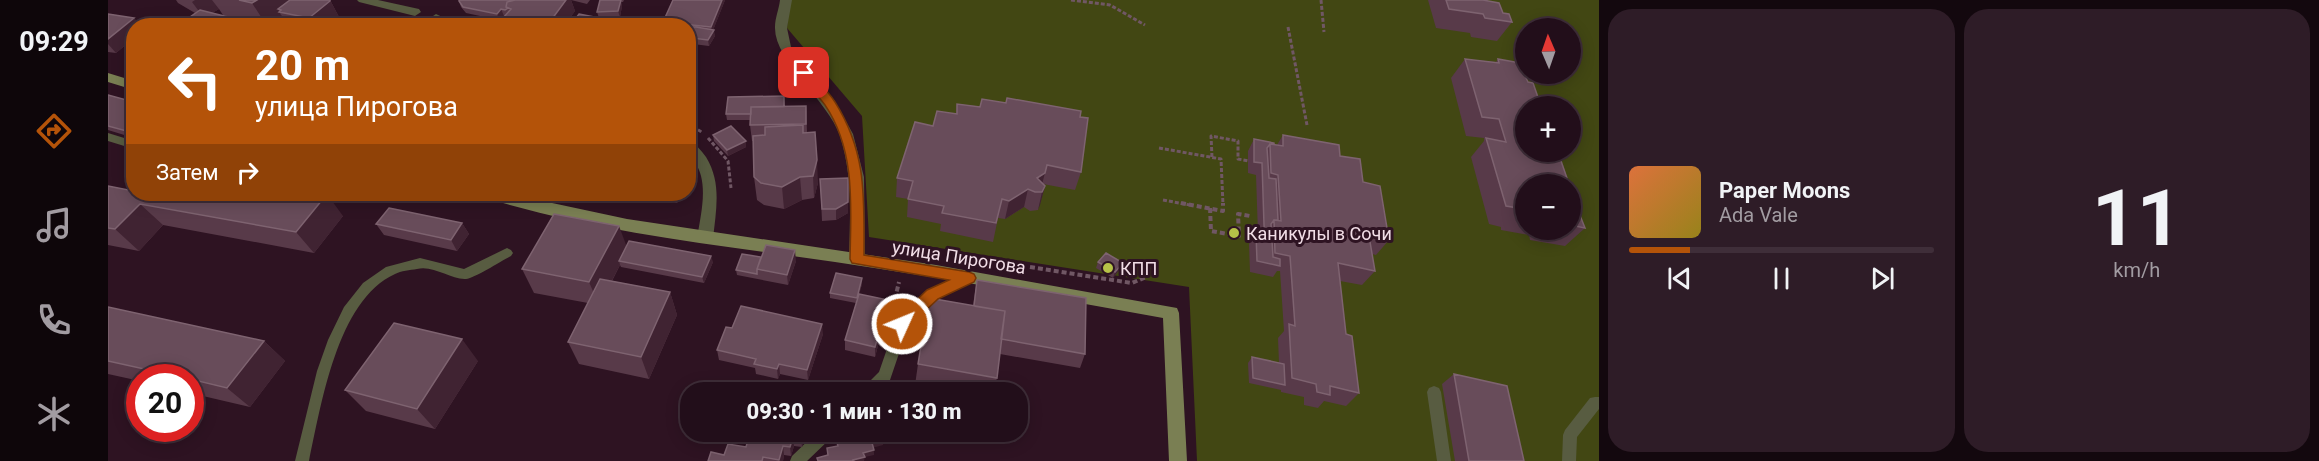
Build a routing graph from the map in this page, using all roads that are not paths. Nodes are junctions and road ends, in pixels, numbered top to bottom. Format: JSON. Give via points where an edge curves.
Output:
{"nodes":[{"id":1,"x":363,"y":0,"type":"edge"},
{"id":2,"x":786,"y":0,"type":"edge"},
{"id":3,"x":415,"y":12,"type":"dead end"},
{"id":4,"x":108,"y":77,"type":"edge"},
{"id":5,"x":126,"y":83,"type":"edge"},
{"id":6,"x":108,"y":137,"type":"edge"},
{"id":7,"x":126,"y":143,"type":"edge"},
{"id":8,"x":696,"y":155,"type":"edge"},
{"id":9,"x":517,"y":201,"type":"edge"},
{"id":10,"x":705,"y":239,"type":"junction"},
{"id":11,"x":507,"y":253,"type":"dead end"},
{"id":12,"x":857,"y":259,"type":"junction"},
{"id":13,"x":969,"y":278,"type":"junction"},
{"id":14,"x":879,"y":382,"type":"edge"},
{"id":15,"x":1434,"y":392,"type":"dead end"},
{"id":16,"x":1599,"y":403,"type":"edge"},
{"id":17,"x":816,"y":442,"type":"edge"},
{"id":18,"x":302,"y":461,"type":"edge"},
{"id":19,"x":796,"y":461,"type":"edge"},
{"id":20,"x":1178,"y":461,"type":"edge"},
{"id":21,"x":1444,"y":461,"type":"edge"},
{"id":22,"x":1569,"y":461,"type":"edge"}],
"edges":[{"from":1,"to":3,"type":"street"},
{"from":2,"to":12,"type":"street","via":[[781,28],[785,48],[830,103],[846,134],[857,177]]},
{"from":4,"to":5,"type":"street"},
{"from":6,"to":7,"type":"lane"},
{"from":8,"to":10,"type":"street","via":[[708,168],[711,185]]},
{"from":9,"to":10,"type":"street","name":"улица Пирогова"},
{"from":10,"to":12,"type":"street","name":"улица Пирогова"},
{"from":11,"to":18,"type":"lane","via":[[465,274],[422,263],[403,266],[366,288],[335,336]]},
{"from":12,"to":13,"type":"street","name":"улица Пирогова"},
{"from":13,"to":14,"type":"lane","via":[[932,294],[902,324],[885,376]]},
{"from":13,"to":20,"type":"street","name":"улица Пирогова","via":[[1171,313]]},
{"from":15,"to":21,"type":"lane"},
{"from":16,"to":22,"type":"lane","via":[[1570,435]]},
{"from":17,"to":19,"type":"lane"}]}
